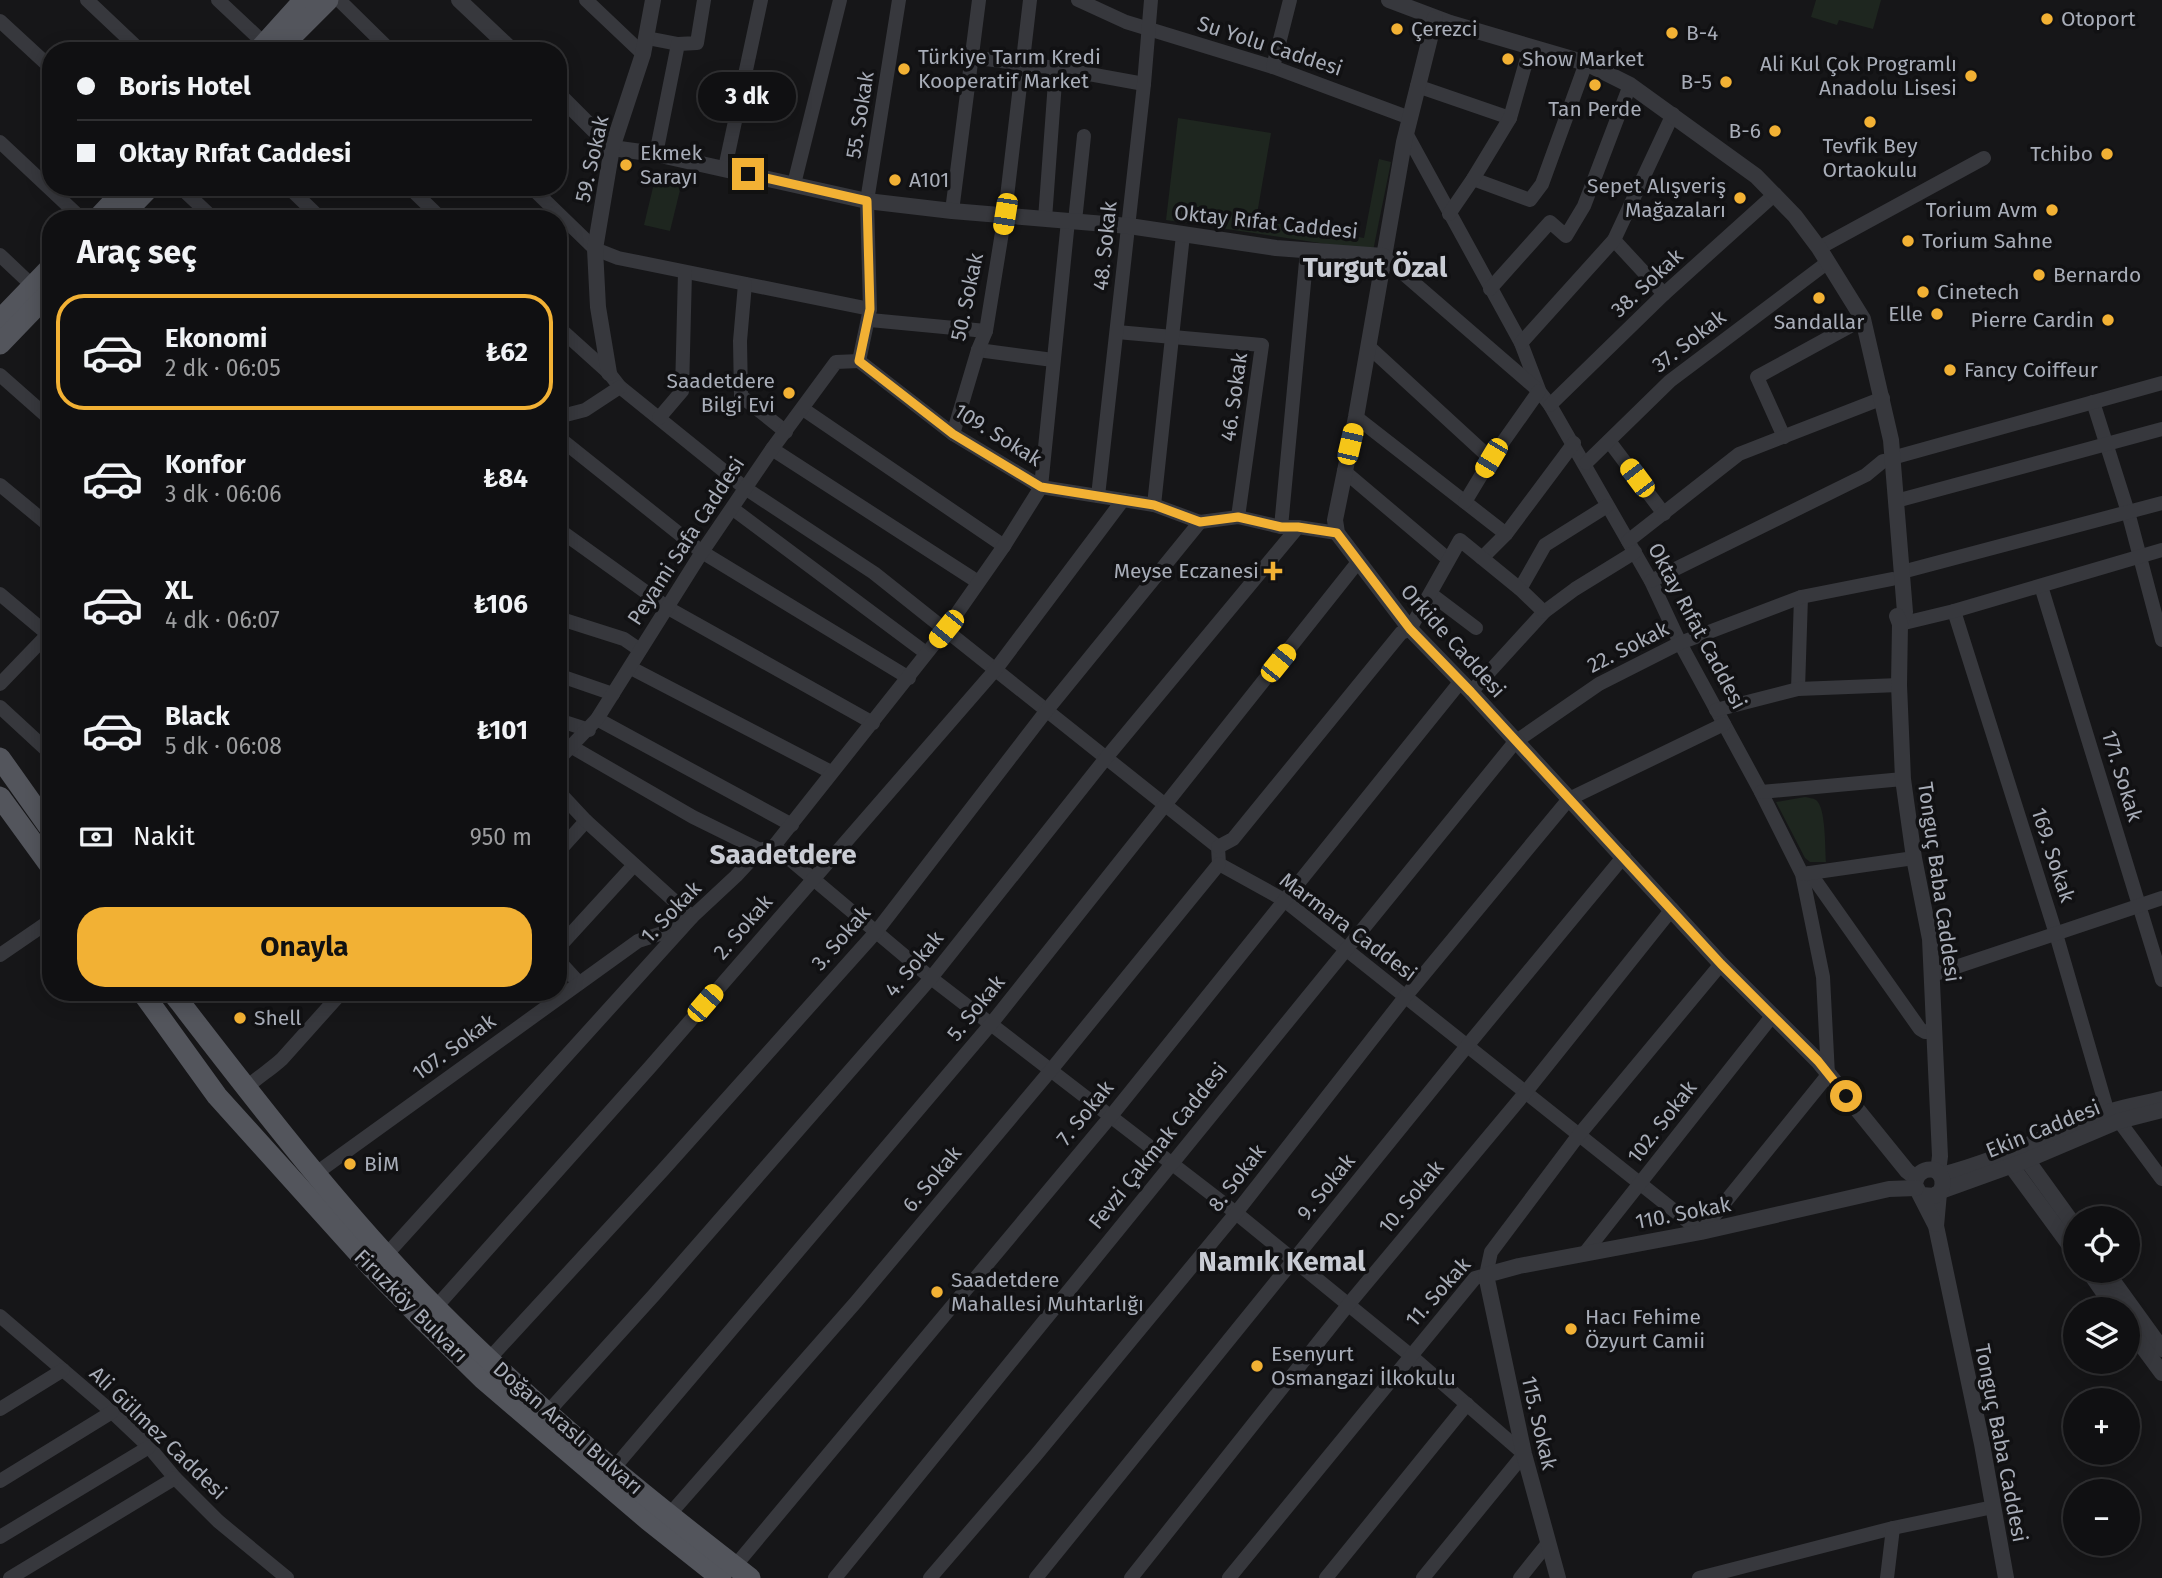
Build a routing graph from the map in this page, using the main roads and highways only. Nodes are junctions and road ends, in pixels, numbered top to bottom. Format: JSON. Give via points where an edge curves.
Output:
{"nodes":[{"id":1,"x":304,"y":0,"type":"edge"},
{"id":2,"x":328,"y":0,"type":"edge"},
{"id":3,"x":271,"y":42,"type":"edge"},
{"id":4,"x":274,"y":42,"type":"edge"},
{"id":5,"x":119,"y":196,"type":"edge"},
{"id":6,"x":142,"y":196,"type":"edge"},
{"id":7,"x":105,"y":210,"type":"edge"},
{"id":8,"x":128,"y":210,"type":"edge"},
{"id":9,"x":42,"y":296,"type":"edge"},
{"id":10,"x":42,"y":297,"type":"edge"},
{"id":11,"x":0,"y":320,"type":"edge"},
{"id":12,"x":0,"y":344,"type":"edge"},
{"id":13,"x":0,"y":758,"type":"edge"},
{"id":14,"x":0,"y":797,"type":"edge"},
{"id":15,"x":42,"y":817,"type":"edge"},
{"id":16,"x":42,"y":855,"type":"edge"},
{"id":17,"x":148,"y":1001,"type":"edge"},
{"id":18,"x":186,"y":1001,"type":"edge"},
{"id":19,"x":170,"y":1031,"type":"junction"},
{"id":20,"x":253,"y":1082,"type":"junction"},
{"id":21,"x":239,"y":1121,"type":"junction"},
{"id":22,"x":333,"y":1194,"type":"junction"},
{"id":23,"x":735,"y":1574,"type":"edge"}],
"edges":[{"from":1,"to":3,"type":"main road"},
{"from":2,"to":4,"type":"main road"},
{"from":5,"to":7,"type":"main road"},
{"from":6,"to":8,"type":"main road"},
{"from":9,"to":11,"type":"main road"},
{"from":10,"to":12,"type":"main road"},
{"from":13,"to":15,"type":"main road"},
{"from":14,"to":16,"type":"main road"},
{"from":17,"to":19,"type":"main road","name":"Firuzköy Bulvarı"},
{"from":18,"to":20,"type":"main road","name":"Doğan Araslı Bulvarı","via":[[231,1069]]},
{"from":19,"to":20,"type":"main road","via":[[181,1037],[225,1089],[238,1091]]},
{"from":19,"to":21,"type":"main road","name":"Firuzköy Bulvarı"},
{"from":20,"to":22,"type":"main road","name":"Doğan Araslı Bulvarı"},
{"from":21,"to":22,"type":"main road","via":[[243,1109],[252,1112],[304,1178]]},
{"from":21,"to":23,"type":"main road","name":"Firuzköy Bulvarı","via":[[372,1268],[483,1379],[648,1520]]},
{"from":22,"to":23,"type":"main road","name":"Doğan Araslı Bulvarı","via":[[489,1359]]}]}
